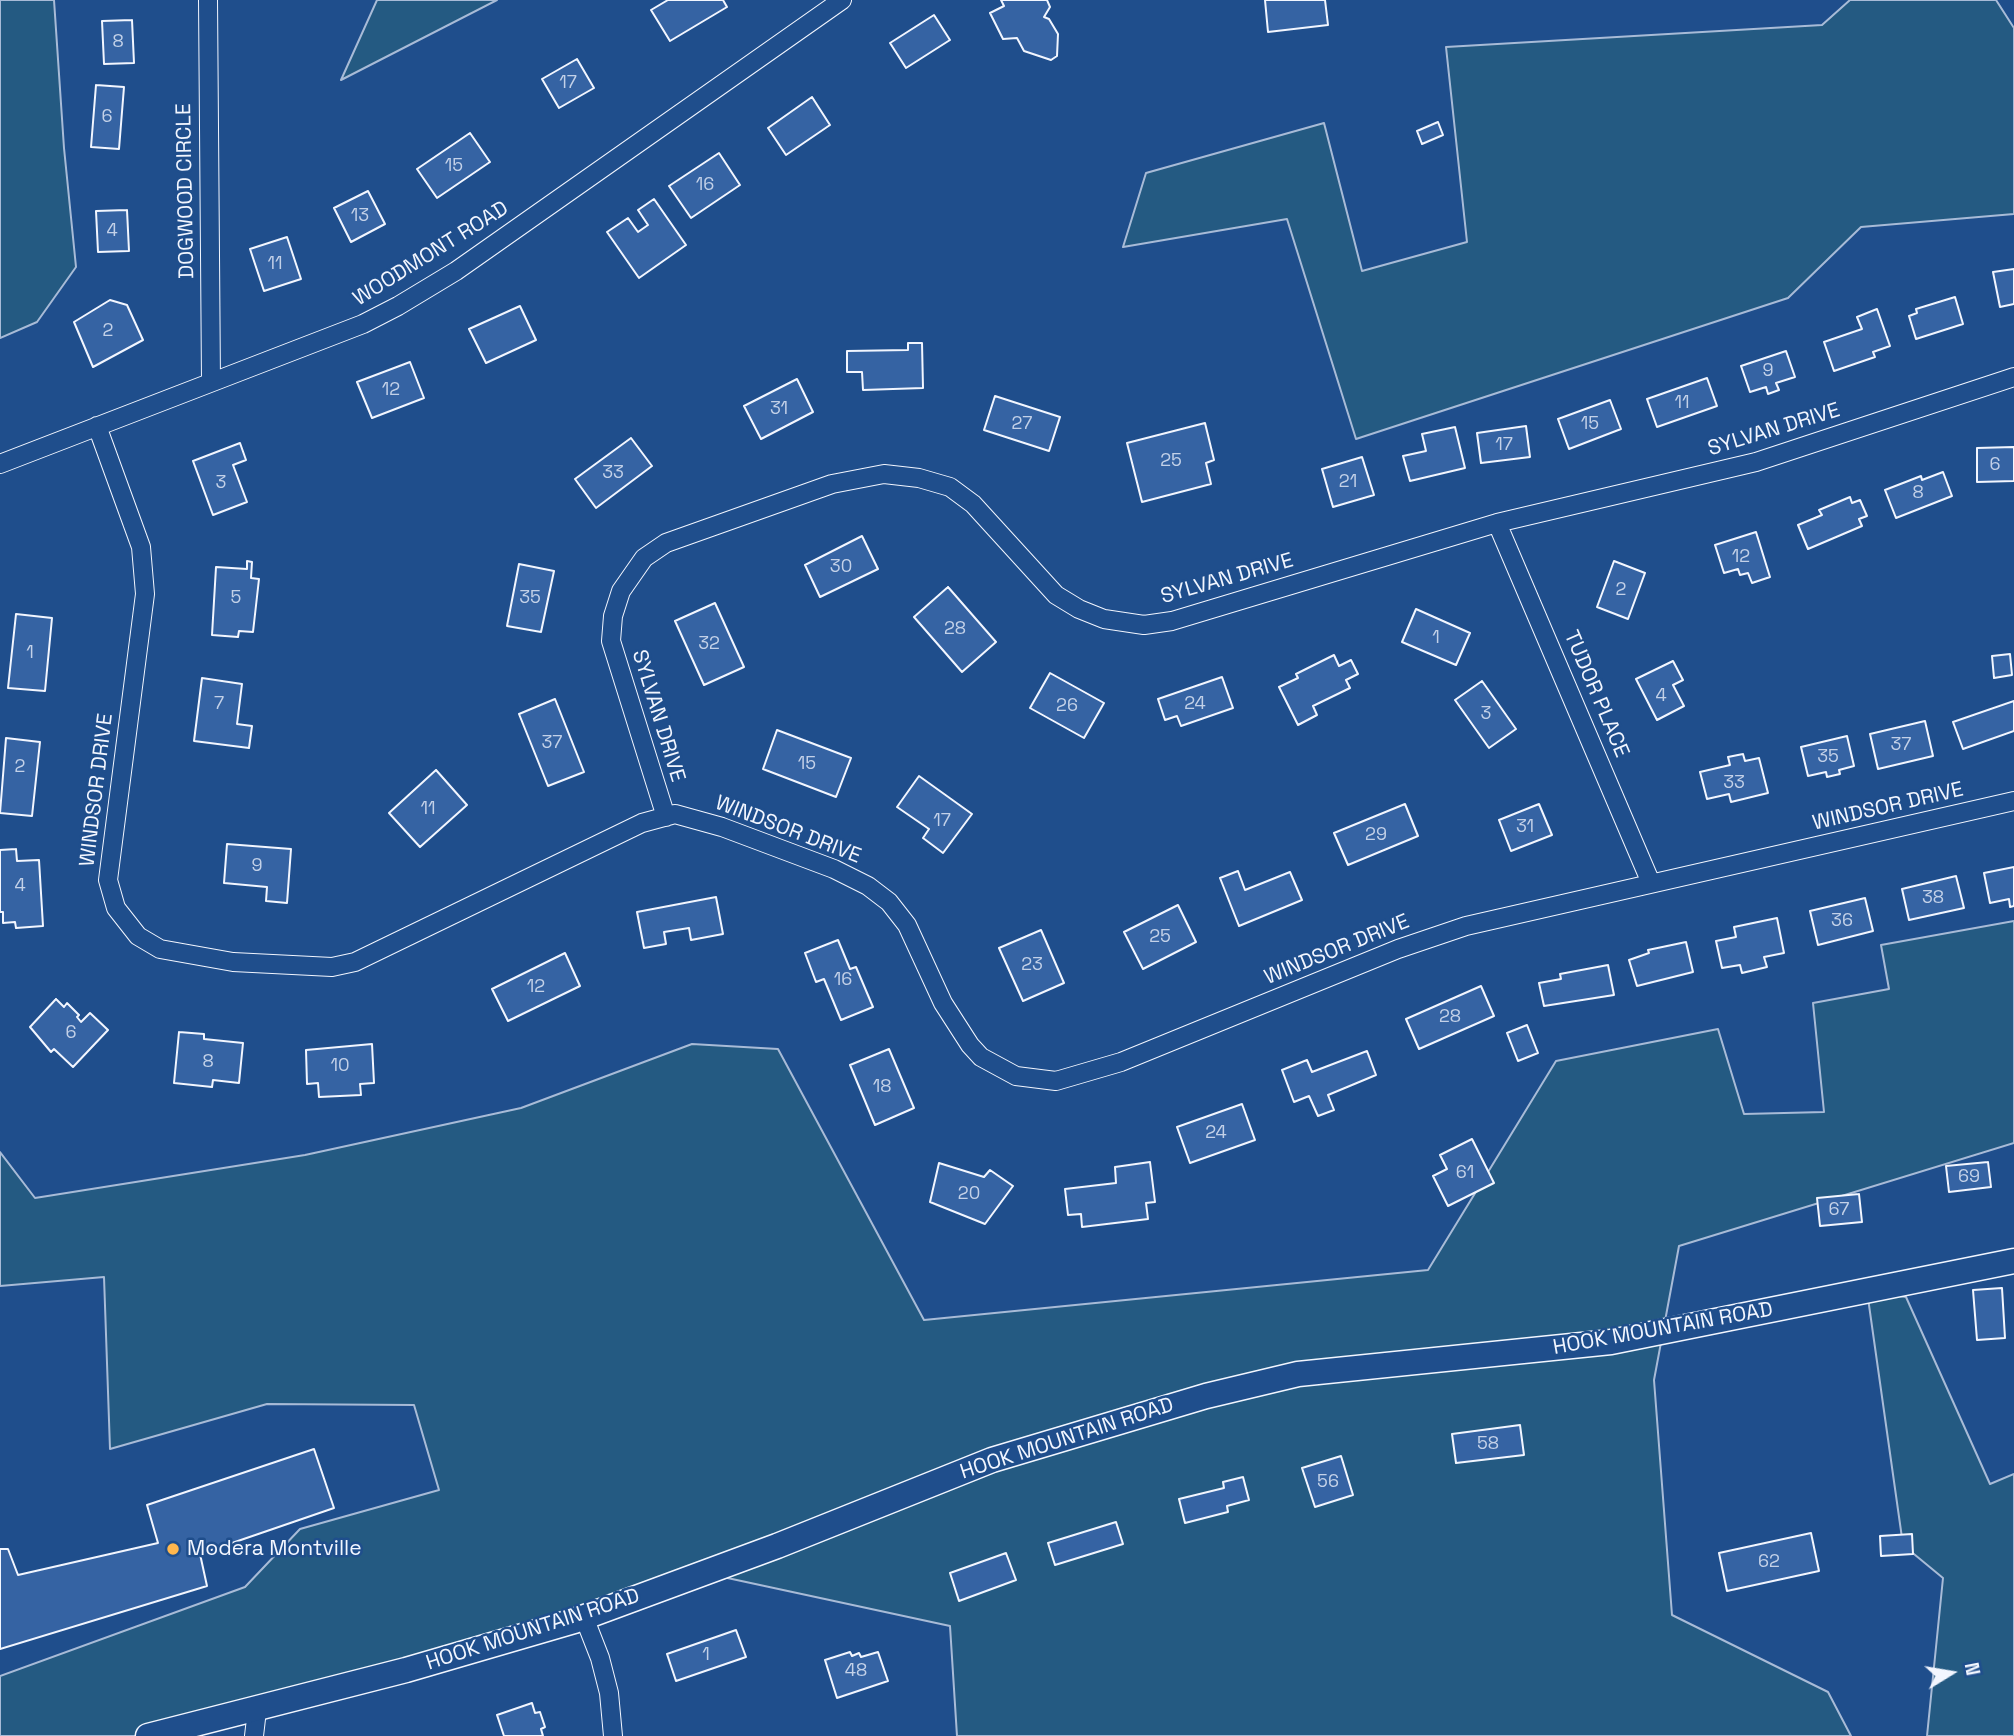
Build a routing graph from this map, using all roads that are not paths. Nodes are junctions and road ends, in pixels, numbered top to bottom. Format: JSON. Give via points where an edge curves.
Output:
{"nodes":[{"id":1,"x":208,"y":0,"type":"edge"},
{"id":2,"x":842,"y":0,"type":"edge"},
{"id":3,"x":2014,"y":377,"type":"edge"},
{"id":4,"x":211,"y":382,"type":"junction"},
{"id":5,"x":97,"y":426,"type":"junction"},
{"id":6,"x":0,"y":464,"type":"edge"},
{"id":7,"x":1497,"y":523,"type":"junction"},
{"id":8,"x":2014,"y":801,"type":"edge"},
{"id":9,"x":666,"y":817,"type":"junction"},
{"id":10,"x":1651,"y":883,"type":"junction"},
{"id":11,"x":2014,"y":1261,"type":"edge"},
{"id":12,"x":583,"y":1617,"type":"junction"},
{"id":13,"x":257,"y":1710,"type":"junction"},
{"id":14,"x":148,"y":1736,"type":"edge"},
{"id":15,"x":254,"y":1736,"type":"edge"},
{"id":16,"x":613,"y":1736,"type":"edge"}],
"edges":[{"from":1,"to":4,"type":"street","name":"DOGWOOD CIRCLE"},
{"from":2,"to":4,"type":"street","name":"WOODMONT ROAD","via":[[456,271],[363,324]]},
{"from":3,"to":7,"type":"street","name":"SYLVAN DRIVE","via":[[1756,462]]},
{"from":4,"to":5,"type":"street","name":"WOODMONT ROAD"},
{"from":5,"to":6,"type":"street","name":"WOODMONT ROAD"},
{"from":5,"to":9,"type":"street","name":"WINDSOR DRIVE","via":[[141,547],[145,594],[108,880],[116,908],[138,936],[160,949],[233,962],[332,967],[355,962],[642,823]]},
{"from":7,"to":9,"type":"street","name":"SYLVAN DRIVE","via":[[1172,621],[1125,624],[1079,610],[1056,595],[973,503],[937,482],[871,475],[666,542],[644,558],[621,591],[611,641]]},
{"from":7,"to":10,"type":"street","name":"TUDOR PLACE"},
{"from":8,"to":10,"type":"street","name":"WINDSOR DRIVE"},
{"from":9,"to":10,"type":"street","name":"WINDSOR DRIVE","via":[[675,814],[722,827],[868,886],[889,902],[907,925],[931,979],[970,1045],[992,1065],[1037,1080],[1069,1078],[1121,1062],[1398,949],[1466,926]]},
{"from":11,"to":12,"type":"street","name":"HOOK MOUNTAIN ROAD","via":[[1611,1342],[1298,1374],[1206,1396],[992,1460]]},
{"from":12,"to":13,"type":"street","name":"HOOK MOUNTAIN ROAD"},
{"from":12,"to":16,"type":"street","via":[[600,1658]]},
{"from":13,"to":14,"type":"street","name":"HOOK MOUNTAIN ROAD"},
{"from":13,"to":15,"type":"street"}]}
